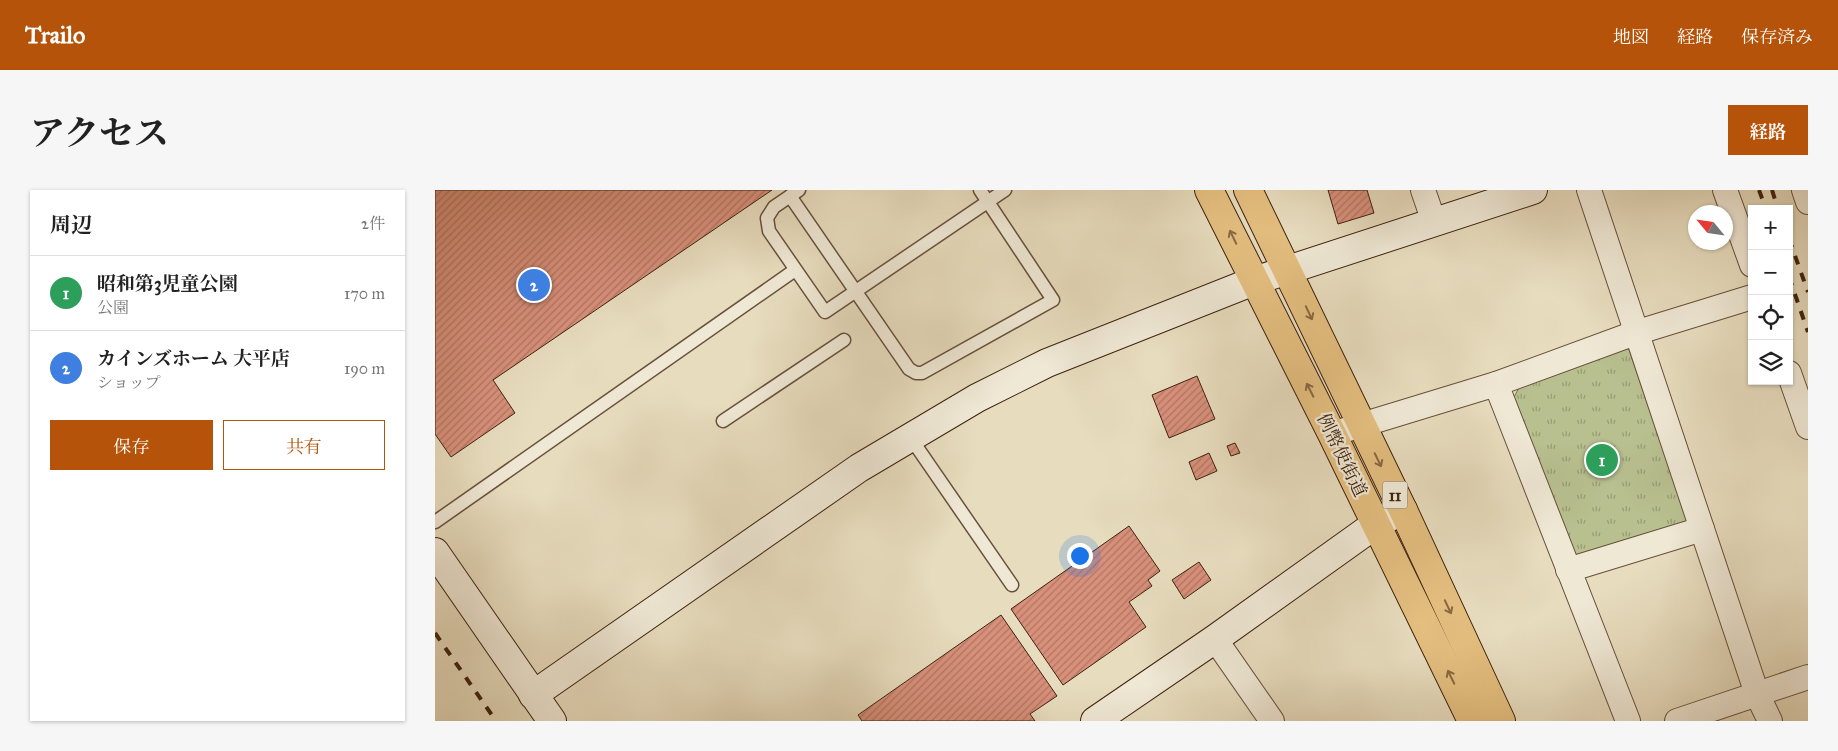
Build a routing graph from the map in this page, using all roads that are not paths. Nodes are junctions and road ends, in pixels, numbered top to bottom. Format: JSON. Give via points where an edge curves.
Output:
{"nodes":[{"id":1,"x":979,"y":190,"type":"edge"},
{"id":2,"x":1005,"y":190,"type":"edge"},
{"id":3,"x":1209,"y":190,"type":"edge"},
{"id":4,"x":1248,"y":190,"type":"edge"},
{"id":5,"x":1423,"y":190,"type":"edge"},
{"id":6,"x":1533,"y":190,"type":"edge"},
{"id":7,"x":1725,"y":190,"type":"edge"},
{"id":8,"x":1804,"y":190,"type":"edge"},
{"id":9,"x":1593,"y":191,"type":"edge"},
{"id":10,"x":794,"y":193,"type":"edge"},
{"id":11,"x":987,"y":202,"type":"junction"},
{"id":12,"x":1808,"y":202,"type":"edge"},
{"id":13,"x":1434,"y":222,"type":"junction"},
{"id":14,"x":1748,"y":254,"type":"edge"},
{"id":15,"x":1288,"y":269,"type":"junction"},
{"id":16,"x":795,"y":270,"type":"junction"},
{"id":17,"x":1254,"y":281,"type":"junction"},
{"id":18,"x":856,"y":291,"type":"junction"},
{"id":19,"x":1748,"y":298,"type":"edge"},
{"id":20,"x":1635,"y":332,"type":"junction"},
{"id":21,"x":844,"y":340,"type":"dead end"},
{"id":22,"x":1496,"y":384,"type":"junction"},
{"id":23,"x":1793,"y":384,"type":"edge"},
{"id":24,"x":723,"y":421,"type":"dead end"},
{"id":25,"x":1361,"y":425,"type":"junction"},
{"id":26,"x":1808,"y":427,"type":"edge"},
{"id":27,"x":1332,"y":434,"type":"junction"},
{"id":28,"x":910,"y":437,"type":"junction"},
{"id":29,"x":1403,"y":510,"type":"junction"},
{"id":30,"x":435,"y":522,"type":"edge"},
{"id":31,"x":1376,"y":524,"type":"junction"},
{"id":32,"x":1701,"y":528,"type":"junction"},
{"id":33,"x":435,"y":552,"type":"edge"},
{"id":34,"x":1568,"y":570,"type":"junction"},
{"id":35,"x":1012,"y":585,"type":"dead end"},
{"id":36,"x":1215,"y":639,"type":"junction"},
{"id":37,"x":1808,"y":677,"type":"edge"},
{"id":38,"x":1757,"y":694,"type":"junction"},
{"id":39,"x":533,"y":695,"type":"junction"},
{"id":40,"x":552,"y":721,"type":"edge"},
{"id":41,"x":1095,"y":721,"type":"edge"},
{"id":42,"x":1272,"y":721,"type":"edge"},
{"id":43,"x":1472,"y":721,"type":"edge"},
{"id":44,"x":1501,"y":721,"type":"edge"},
{"id":45,"x":1628,"y":721,"type":"edge"},
{"id":46,"x":1677,"y":721,"type":"edge"},
{"id":47,"x":1770,"y":721,"type":"edge"}],
"edges":[{"from":1,"to":11,"type":"lane"},
{"from":2,"to":11,"type":"lane"},
{"from":17,"to":3,"type":"main road","name":"例幣使街道","number":"11","one_way":true},
{"from":4,"to":15,"type":"main road","name":"例幣使街道","number":"11"},
{"from":5,"to":13,"type":"street"},
{"from":6,"to":13,"type":"street"},
{"from":7,"to":14,"type":"street"},
{"from":8,"to":12,"type":"street"},
{"from":9,"to":20,"type":"street"},
{"from":10,"to":16,"type":"lane","via":[[774,207],[767,218],[769,232]]},
{"from":10,"to":18,"type":"lane"},
{"from":11,"to":18,"type":"lane"},
{"from":11,"to":18,"type":"lane","via":[[1053,300],[922,373],[916,373],[909,369]]},
{"from":13,"to":15,"type":"street"},
{"from":15,"to":17,"type":"street"},
{"from":15,"to":25,"type":"main road","name":"例幣使街道","number":"11","one_way":true},
{"from":16,"to":18,"type":"lane","via":[[825,312]]},
{"from":16,"to":30,"type":"lane"},
{"from":27,"to":17,"type":"main road","name":"例幣使街道","number":"11","one_way":true},
{"from":17,"to":28,"type":"street","via":[[1047,363]]},
{"from":19,"to":20,"type":"street"},
{"from":20,"to":22,"type":"street"},
{"from":20,"to":32,"type":"street"},
{"from":21,"to":24,"type":"lane"},
{"from":22,"to":25,"type":"street"},
{"from":22,"to":34,"type":"street"},
{"from":23,"to":26,"type":"street"},
{"from":25,"to":27,"type":"street"},
{"from":25,"to":29,"type":"main road","name":"例幣使街道","number":"11","one_way":true},
{"from":27,"to":31,"type":"main road","name":"例幣使街道","number":"11"},
{"from":28,"to":35,"type":"lane"},
{"from":28,"to":39,"type":"street","via":[[859,468]]},
{"from":29,"to":31,"type":"street"},
{"from":29,"to":44,"type":"main road","name":"例幣使街道","number":"11","one_way":true},
{"from":31,"to":36,"type":"street"},
{"from":43,"to":31,"type":"main road","name":"例幣使街道","number":"11","one_way":true},
{"from":32,"to":34,"type":"street"},
{"from":32,"to":38,"type":"street"},
{"from":33,"to":39,"type":"street"},
{"from":34,"to":45,"type":"street"},
{"from":36,"to":41,"type":"street"},
{"from":36,"to":42,"type":"street"},
{"from":37,"to":38,"type":"street"},
{"from":38,"to":46,"type":"street"},
{"from":38,"to":47,"type":"street"},
{"from":39,"to":40,"type":"street"}]}
